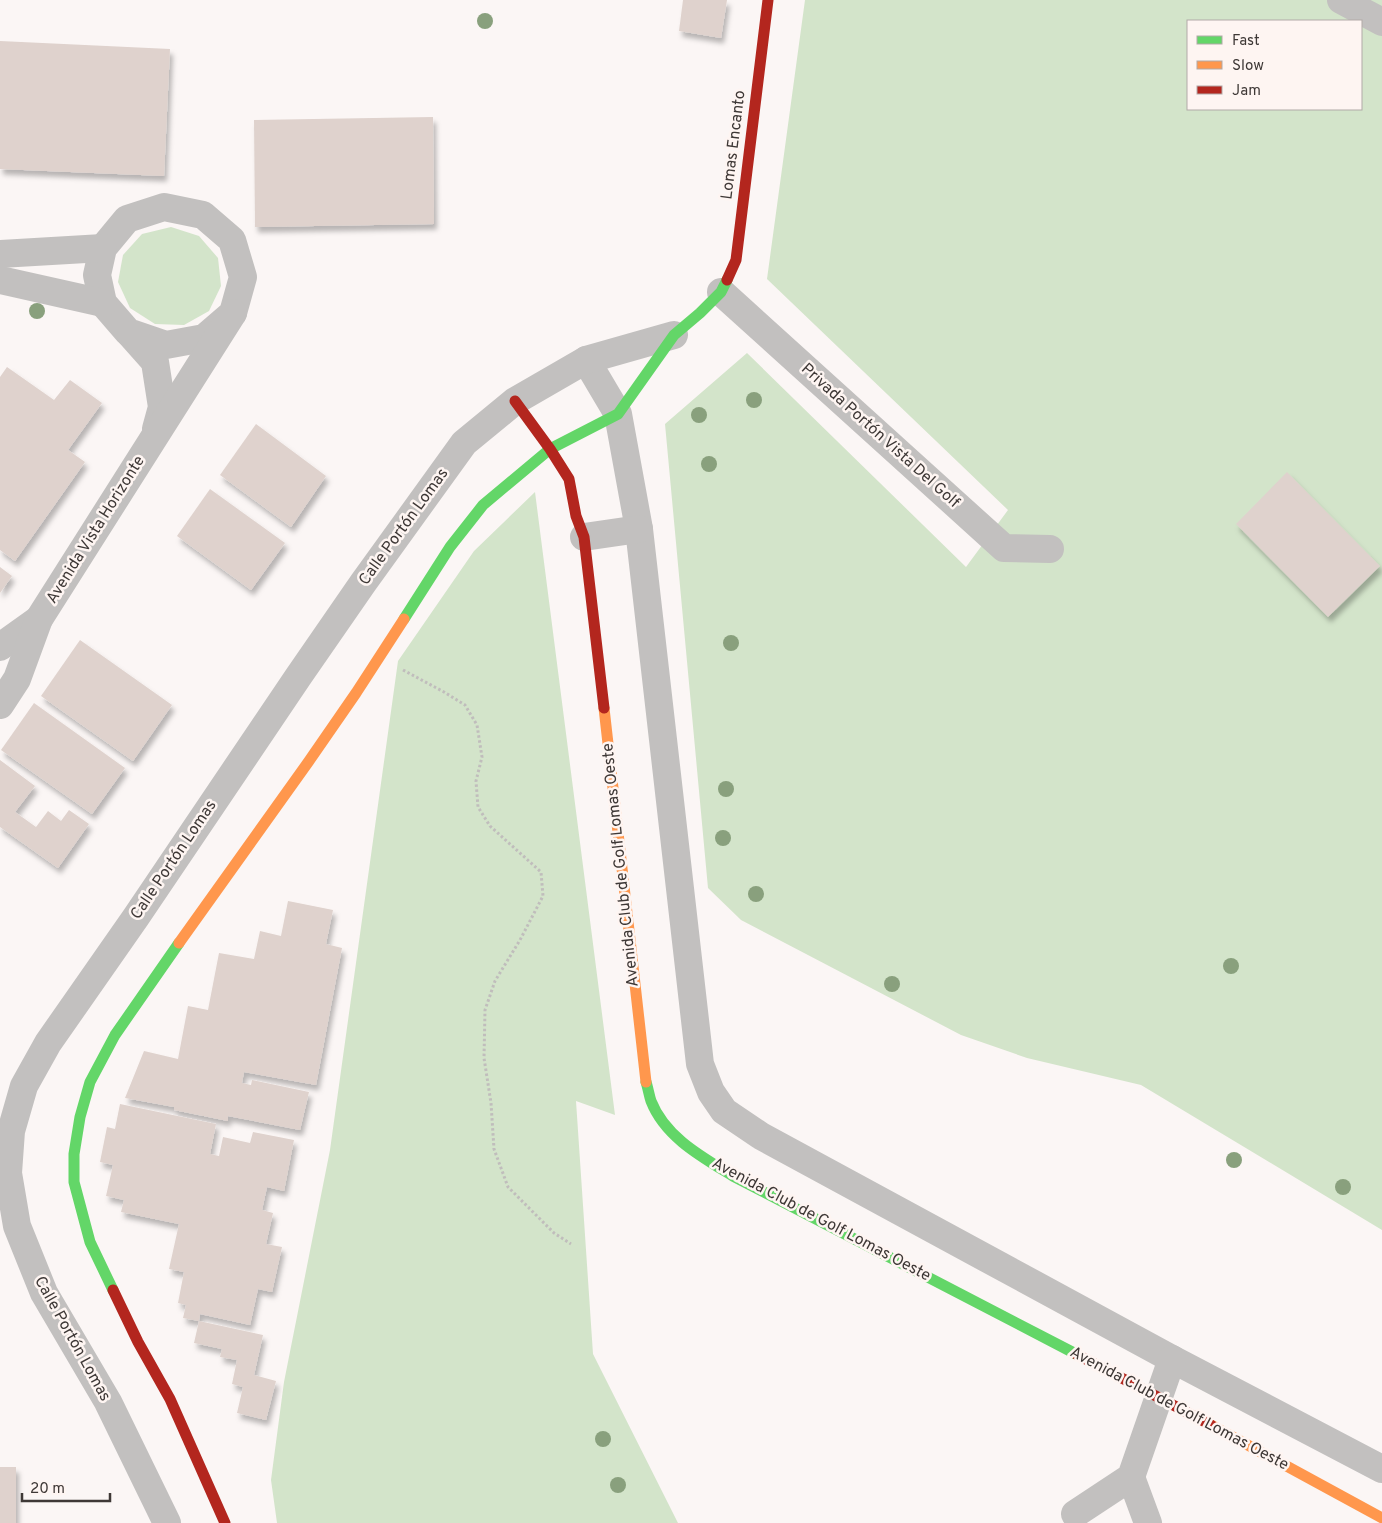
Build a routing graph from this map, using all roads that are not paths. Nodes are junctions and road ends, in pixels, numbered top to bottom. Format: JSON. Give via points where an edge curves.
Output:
{"nodes":[{"id":1,"x":768,"y":0,"type":"edge"},
{"id":2,"x":1341,"y":0,"type":"edge"},
{"id":3,"x":1382,"y":22,"type":"edge"},
{"id":4,"x":102,"y":248,"type":"junction"},
{"id":5,"x":0,"y":254,"type":"edge"},
{"id":6,"x":0,"y":280,"type":"edge"},
{"id":7,"x":721,"y":292,"type":"junction"},
{"id":8,"x":103,"y":303,"type":"junction"},
{"id":9,"x":233,"y":313,"type":"junction"},
{"id":10,"x":128,"y":332,"type":"junction"},
{"id":11,"x":674,"y":335,"type":"junction"},
{"id":12,"x":586,"y":360,"type":"junction"},
{"id":13,"x":515,"y":401,"type":"junction"},
{"id":14,"x":618,"y":414,"type":"junction"},
{"id":15,"x":153,"y":440,"type":"junction"},
{"id":16,"x":550,"y":449,"type":"junction"},
{"id":17,"x":639,"y":529,"type":"junction"},
{"id":18,"x":584,"y":537,"type":"junction"},
{"id":19,"x":1050,"y":549,"type":"dead end"},
{"id":20,"x":39,"y":620,"type":"junction"},
{"id":21,"x":0,"y":647,"type":"edge"},
{"id":22,"x":0,"y":705,"type":"edge"},
{"id":23,"x":1172,"y":1358,"type":"junction"},
{"id":24,"x":1159,"y":1397,"type":"junction"},
{"id":25,"x":1382,"y":1469,"type":"edge"},
{"id":26,"x":1130,"y":1477,"type":"junction"},
{"id":27,"x":1075,"y":1514,"type":"dead end"},
{"id":28,"x":1382,"y":1518,"type":"edge"},
{"id":29,"x":167,"y":1523,"type":"edge"},
{"id":30,"x":225,"y":1523,"type":"edge"},
{"id":31,"x":1148,"y":1523,"type":"edge"}],
"edges":[{"from":1,"to":7,"type":"street","name":"Lomas Encanto","via":[[736,260]]},
{"from":2,"to":3,"type":"street"},
{"from":4,"to":5,"type":"street"},
{"from":4,"to":8,"type":"street","via":[[97,275]]},
{"from":4,"to":9,"type":"street","via":[[127,219],[164,206],[203,214],[232,240],[243,277]]},
{"from":6,"to":8,"type":"street"},
{"from":7,"to":11,"type":"street","name":"Calle Portón Lomas"},
{"from":7,"to":19,"type":"street","name":"Privada Portón Vista Del Golf","via":[[1004,548]]},
{"from":8,"to":10,"type":"street"},
{"from":9,"to":10,"type":"street","via":[[204,338],[166,345]]},
{"from":9,"to":15,"type":"street","name":"Avenida Vista Horizonte"},
{"from":10,"to":15,"type":"street","name":"Avenida Vista Horizonte","via":[[155,362],[162,407]]},
{"from":11,"to":12,"type":"street","name":"Calle Portón Lomas"},
{"from":11,"to":14,"type":"street","name":"Calle Portón Lomas"},
{"from":12,"to":13,"type":"street","name":"Calle Portón Lomas"},
{"from":12,"to":14,"type":"street"},
{"from":13,"to":16,"type":"street","name":"Avenida Club de Golf Lomas Oeste"},
{"from":13,"to":29,"type":"street","name":"Calle Portón Lomas","via":[[464,442],[363,582],[66,1015],[24,1086],[11,1131],[8,1173],[17,1226],[44,1293],[108,1402]]},
{"from":14,"to":16,"type":"street","name":"Calle Portón Lomas"},
{"from":14,"to":17,"type":"street"},
{"from":15,"to":20,"type":"street","name":"Avenida Vista Horizonte"},
{"from":16,"to":18,"type":"street","name":"Avenida Club de Golf Lomas Oeste","via":[[569,479]]},
{"from":16,"to":30,"type":"street","name":"Calle Portón Lomas","via":[[483,506],[450,547],[309,762],[115,1035],[90,1082],[74,1154],[74,1182],[90,1242],[138,1342],[170,1399]]},
{"from":17,"to":18,"type":"street"},
{"from":17,"to":23,"type":"street","via":[[700,1064],[711,1092],[724,1110],[762,1136]]},
{"from":18,"to":24,"type":"street","name":"Avenida Club de Golf Lomas Oeste","via":[[646,1081],[652,1104],[662,1120],[685,1144],[733,1176]]},
{"from":20,"to":21,"type":"street","name":"Avenida Vista Horizonte"},
{"from":20,"to":22,"type":"street","name":"Avenida Vista Horizonte","via":[[17,679]]},
{"from":23,"to":24,"type":"street"},
{"from":23,"to":25,"type":"street"},
{"from":24,"to":26,"type":"street"},
{"from":24,"to":28,"type":"street","name":"Avenida Club de Golf Lomas Oeste"},
{"from":26,"to":27,"type":"street"},
{"from":26,"to":31,"type":"street"}]}
